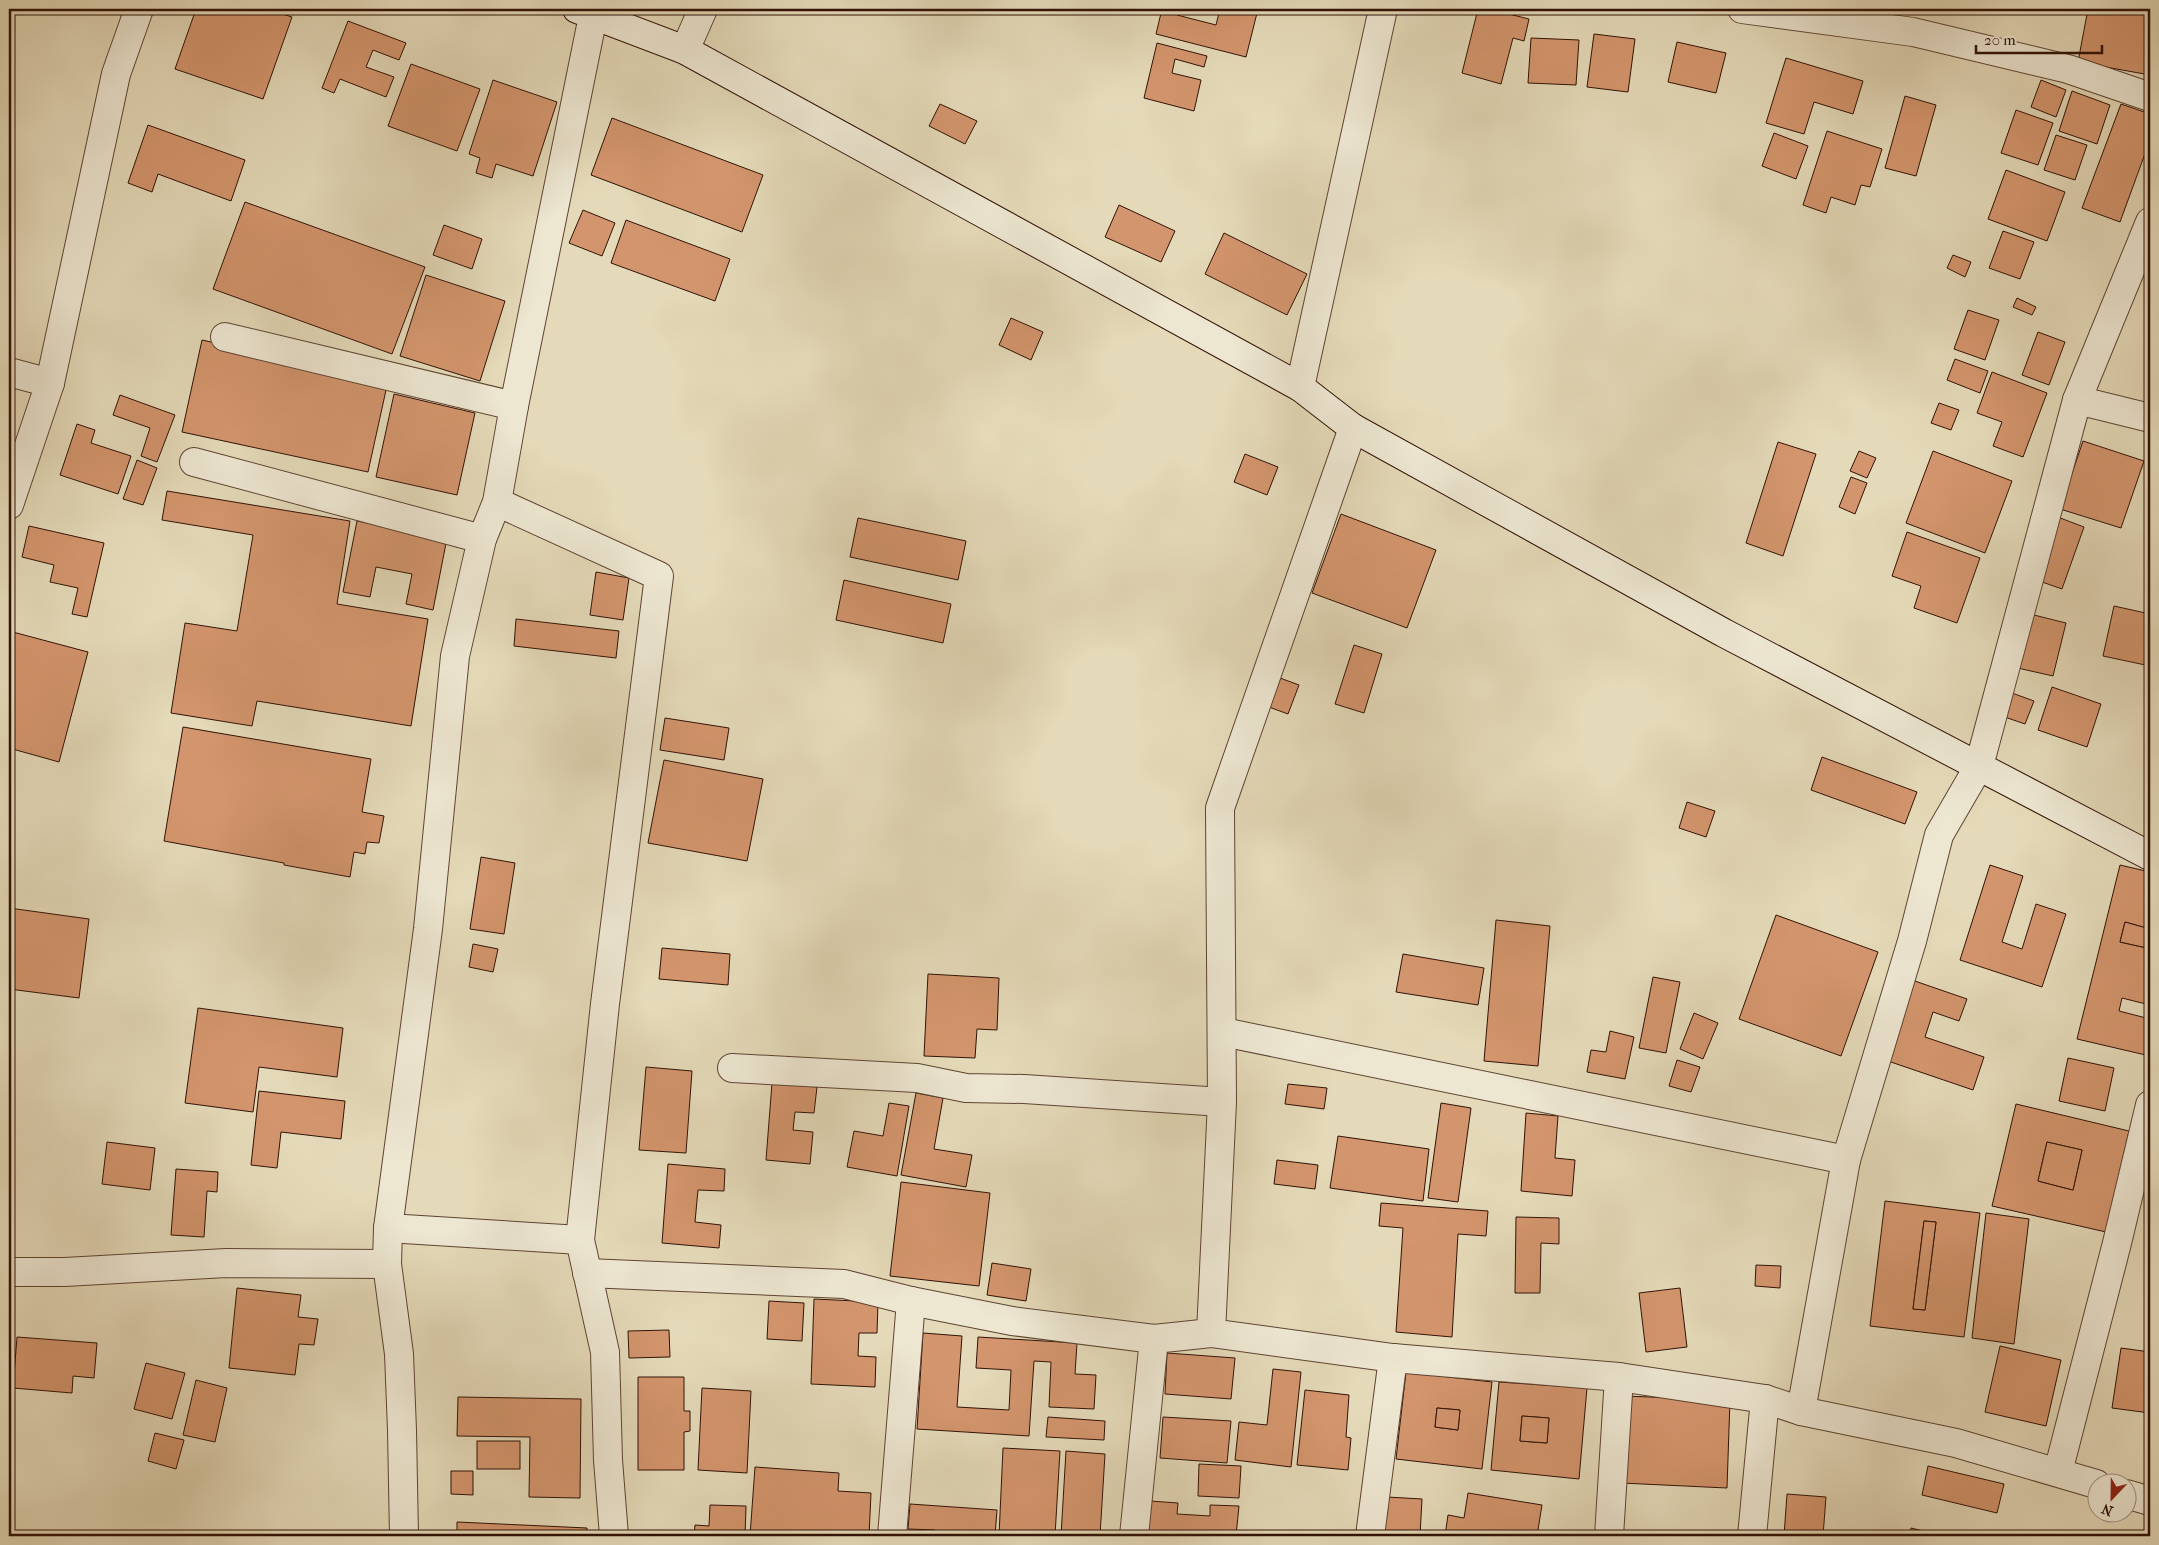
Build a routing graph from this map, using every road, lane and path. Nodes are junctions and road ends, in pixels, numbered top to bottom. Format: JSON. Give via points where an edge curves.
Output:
{"nodes":[{"id":1,"x":139,"y":9,"type":"edge"},
{"id":2,"x":703,"y":9,"type":"edge"},
{"id":3,"x":1383,"y":9,"type":"edge"},
{"id":4,"x":1742,"y":9,"type":"edge"},
{"id":5,"x":585,"y":13,"type":"edge"},
{"id":6,"x":685,"y":50,"type":"junction"},
{"id":7,"x":2150,"y":97,"type":"edge"},
{"id":8,"x":2150,"y":222,"type":"edge"},
{"id":9,"x":225,"y":337,"type":"dead end"},
{"id":10,"x":9,"y":372,"type":"edge"},
{"id":11,"x":50,"y":383,"type":"junction"},
{"id":12,"x":1300,"y":387,"type":"junction"},
{"id":13,"x":2077,"y":400,"type":"junction"},
{"id":14,"x":514,"y":406,"type":"junction"},
{"id":15,"x":2150,"y":418,"type":"edge"},
{"id":16,"x":1353,"y":428,"type":"junction"},
{"id":17,"x":194,"y":462,"type":"dead end"},
{"id":18,"x":497,"y":502,"type":"junction"},
{"id":19,"x":9,"y":505,"type":"edge"},
{"id":20,"x":482,"y":539,"type":"junction"},
{"id":21,"x":1979,"y":766,"type":"junction"},
{"id":22,"x":2150,"y":856,"type":"edge"},
{"id":23,"x":1223,"y":1032,"type":"junction"},
{"id":24,"x":732,"y":1068,"type":"dead end"},
{"id":25,"x":1222,"y":1102,"type":"junction"},
{"id":26,"x":2150,"y":1105,"type":"edge"},
{"id":27,"x":1846,"y":1160,"type":"junction"},
{"id":28,"x":388,"y":1228,"type":"junction"},
{"id":29,"x":580,"y":1240,"type":"junction"},
{"id":30,"x":387,"y":1264,"type":"junction"},
{"id":31,"x":9,"y":1272,"type":"edge"},
{"id":32,"x":587,"y":1273,"type":"junction"},
{"id":33,"x":912,"y":1301,"type":"junction"},
{"id":34,"x":1211,"y":1333,"type":"junction"},
{"id":35,"x":1154,"y":1339,"type":"junction"},
{"id":36,"x":1393,"y":1358,"type":"junction"},
{"id":37,"x":1619,"y":1377,"type":"junction"},
{"id":38,"x":1765,"y":1399,"type":"junction"},
{"id":39,"x":1801,"y":1411,"type":"junction"},
{"id":40,"x":2058,"y":1472,"type":"junction"},
{"id":41,"x":2086,"y":1481,"type":"edge"},
{"id":42,"x":2136,"y":1497,"type":"edge"},
{"id":43,"x":2150,"y":1501,"type":"edge"},
{"id":44,"x":404,"y":1536,"type":"edge"},
{"id":45,"x":614,"y":1536,"type":"edge"},
{"id":46,"x":892,"y":1536,"type":"edge"},
{"id":47,"x":1134,"y":1536,"type":"edge"},
{"id":48,"x":1370,"y":1536,"type":"edge"},
{"id":49,"x":1609,"y":1536,"type":"edge"},
{"id":50,"x":1752,"y":1536,"type":"edge"}],
"edges":[{"from":1,"to":11,"type":"street","via":[[116,74]]},
{"from":2,"to":6,"type":"street"},
{"from":3,"to":12,"type":"street"},
{"from":4,"to":7,"type":"street","via":[[1913,32],[2068,69]]},
{"from":5,"to":6,"type":"street"},
{"from":5,"to":14,"type":"street"},
{"from":6,"to":12,"type":"street"},
{"from":8,"to":13,"type":"street"},
{"from":9,"to":14,"type":"street"},
{"from":10,"to":11,"type":"street"},
{"from":11,"to":19,"type":"street"},
{"from":12,"to":16,"type":"street"},
{"from":13,"to":15,"type":"street"},
{"from":13,"to":21,"type":"street"},
{"from":14,"to":18,"type":"street"},
{"from":16,"to":21,"type":"street","via":[[1724,633]]},
{"from":16,"to":23,"type":"street","via":[[1220,808]]},
{"from":17,"to":20,"type":"street"},
{"from":18,"to":20,"type":"street"},
{"from":18,"to":29,"type":"street","via":[[659,576],[605,1004]]},
{"from":20,"to":28,"type":"street","via":[[455,656],[428,929]]},
{"from":21,"to":22,"type":"street"},
{"from":21,"to":27,"type":"street","via":[[1939,835],[1912,941]]},
{"from":23,"to":25,"type":"street"},
{"from":23,"to":27,"type":"street"},
{"from":24,"to":25,"type":"street","via":[[917,1078],[966,1088]]},
{"from":25,"to":34,"type":"street"},
{"from":26,"to":40,"type":"street"},
{"from":27,"to":39,"type":"street"},
{"from":28,"to":29,"type":"street"},
{"from":28,"to":30,"type":"street"},
{"from":29,"to":32,"type":"street"},
{"from":30,"to":31,"type":"street","via":[[226,1263]]},
{"from":30,"to":44,"type":"street","via":[[398,1354]]},
{"from":32,"to":33,"type":"street","via":[[844,1284]]},
{"from":32,"to":45,"type":"street","via":[[605,1352]]},
{"from":33,"to":35,"type":"street","via":[[1012,1321]]},
{"from":33,"to":46,"type":"street"},
{"from":34,"to":35,"type":"street"},
{"from":34,"to":36,"type":"street"},
{"from":35,"to":47,"type":"street"},
{"from":36,"to":37,"type":"street"},
{"from":36,"to":48,"type":"street"},
{"from":37,"to":38,"type":"street"},
{"from":37,"to":49,"type":"street"},
{"from":38,"to":39,"type":"street"},
{"from":38,"to":50,"type":"street"},
{"from":39,"to":40,"type":"street","via":[[1956,1443]]},
{"from":40,"to":41,"type":"street"},
{"from":42,"to":43,"type":"street"}]}
